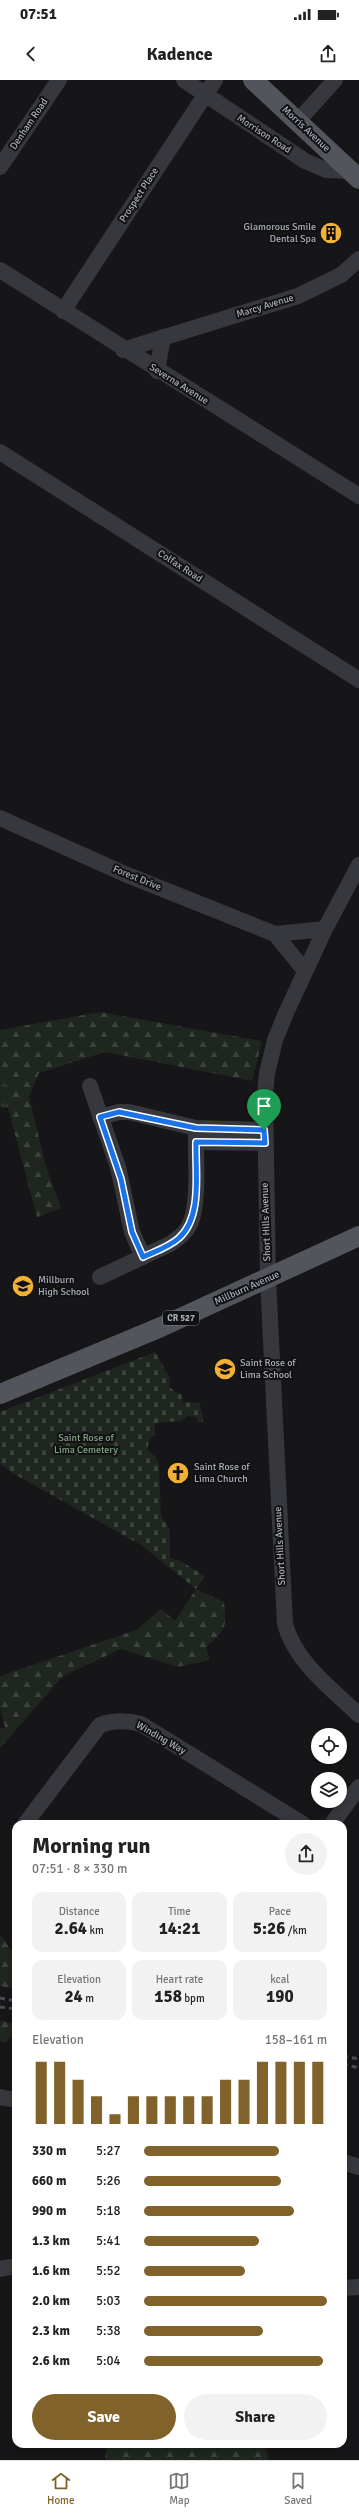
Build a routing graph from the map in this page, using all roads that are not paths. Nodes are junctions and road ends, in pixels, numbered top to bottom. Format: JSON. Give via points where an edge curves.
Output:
{"nodes":[{"id":1,"x":59,"y":80,"type":"edge"},
{"id":2,"x":184,"y":80,"type":"edge"},
{"id":3,"x":215,"y":80,"type":"edge"},
{"id":4,"x":253,"y":80,"type":"edge"},
{"id":5,"x":336,"y":80,"type":"edge"},
{"id":6,"x":204,"y":95,"type":"junction"},
{"id":7,"x":298,"y":122,"type":"junction"},
{"id":8,"x":0,"y":167,"type":"edge"},
{"id":9,"x":355,"y":175,"type":"edge"},
{"id":10,"x":359,"y":258,"type":"edge"},
{"id":11,"x":0,"y":270,"type":"edge"},
{"id":12,"x":63,"y":311,"type":"junction"},
{"id":13,"x":163,"y":337,"type":"junction"},
{"id":14,"x":123,"y":350,"type":"junction"},
{"id":15,"x":157,"y":371,"type":"junction"},
{"id":16,"x":0,"y":452,"type":"edge"},
{"id":17,"x":357,"y":492,"type":"edge"},
{"id":18,"x":359,"y":680,"type":"edge"},
{"id":19,"x":0,"y":818,"type":"edge"},
{"id":20,"x":359,"y":865,"type":"edge"},
{"id":21,"x":325,"y":929,"type":"junction"},
{"id":22,"x":275,"y":934,"type":"junction"},
{"id":23,"x":305,"y":971,"type":"junction"},
{"id":24,"x":90,"y":1086,"type":"dead end"},
{"id":25,"x":100,"y":1117,"type":"junction"},
{"id":26,"x":196,"y":1135,"type":"junction"},
{"id":27,"x":265,"y":1136,"type":"junction"},
{"id":28,"x":359,"y":1236,"type":"edge"},
{"id":29,"x":143,"y":1257,"type":"junction"},
{"id":30,"x":100,"y":1277,"type":"dead end"},
{"id":31,"x":268,"y":1279,"type":"junction"},
{"id":32,"x":0,"y":1394,"type":"edge"},
{"id":33,"x":359,"y":1715,"type":"edge"},
{"id":34,"x":359,"y":1787,"type":"edge"},
{"id":35,"x":28,"y":1820,"type":"edge"},
{"id":36,"x":297,"y":1820,"type":"edge"},
{"id":37,"x":335,"y":1820,"type":"edge"},
{"id":38,"x":0,"y":2097,"type":"edge"},
{"id":39,"x":12,"y":2099,"type":"edge"},
{"id":40,"x":347,"y":2163,"type":"edge"},
{"id":41,"x":359,"y":2167,"type":"edge"},
{"id":42,"x":12,"y":2267,"type":"edge"},
{"id":43,"x":0,"y":2269,"type":"edge"},
{"id":44,"x":347,"y":2288,"type":"edge"},
{"id":45,"x":359,"y":2288,"type":"edge"}],
"edges":[{"from":1,"to":8,"type":"street","name":"Denham Road"},
{"from":2,"to":6,"type":"street","name":"Morrison Road"},
{"from":3,"to":6,"type":"street","name":"Prospect Place"},
{"from":4,"to":7,"type":"main road","name":"Morris Avenue"},
{"from":5,"to":7,"type":"street"},
{"from":6,"to":9,"type":"street","name":"Morrison Road","via":[[305,161],[326,170]]},
{"from":6,"to":12,"type":"street","name":"Prospect Place"},
{"from":7,"to":9,"type":"main road","name":"Morris Avenue"},
{"from":10,"to":13,"type":"street","name":"Marcy Avenue","via":[[341,275],[298,296]]},
{"from":11,"to":12,"type":"street","name":"Severna Avenue"},
{"from":12,"to":14,"type":"street","name":"Severna Avenue"},
{"from":13,"to":14,"type":"street","name":"Marcy Avenue"},
{"from":13,"to":15,"type":"street"},
{"from":14,"to":15,"type":"street","name":"Severna Avenue"},
{"from":15,"to":17,"type":"street","name":"Severna Avenue"},
{"from":16,"to":18,"type":"street","name":"Colfax Road"},
{"from":19,"to":22,"type":"street","name":"Forest Drive","via":[[125,874]]},
{"from":20,"to":21,"type":"street","name":"Short Hills Avenue"},
{"from":21,"to":22,"type":"street","name":"Forest Drive"},
{"from":21,"to":23,"type":"street","name":"Short Hills Avenue"},
{"from":22,"to":23,"type":"street","name":"Forest Drive"},
{"from":23,"to":27,"type":"street","name":"Short Hills Avenue","via":[[275,1040],[267,1073]]},
{"from":24,"to":25,"type":"street"},
{"from":25,"to":26,"type":"street","via":[[129,1112]]},
{"from":25,"to":29,"type":"street","via":[[120,1173],[132,1232]]},
{"from":26,"to":27,"type":"street"},
{"from":26,"to":29,"type":"street","via":[[195,1201],[190,1224],[182,1235],[170,1244]]},
{"from":27,"to":31,"type":"street","name":"Short Hills Avenue"},
{"from":28,"to":31,"type":"main road","name":"Millburn Avenue","number":"CR 527"},
{"from":29,"to":30,"type":"street"},
{"from":31,"to":32,"type":"main road","name":"Millburn Avenue","number":"CR 527"},
{"from":31,"to":33,"type":"street","name":"Short Hills Avenue","via":[[285,1624],[291,1641],[304,1661]]},
{"from":34,"to":37,"type":"street"},
{"from":35,"to":36,"type":"street","name":"Winding Way","via":[[100,1725],[110,1721],[128,1721],[141,1724]]},
{"from":38,"to":39,"type":"street"},
{"from":40,"to":41,"type":"street"},
{"from":42,"to":43,"type":"street"},
{"from":44,"to":45,"type":"street"}]}
